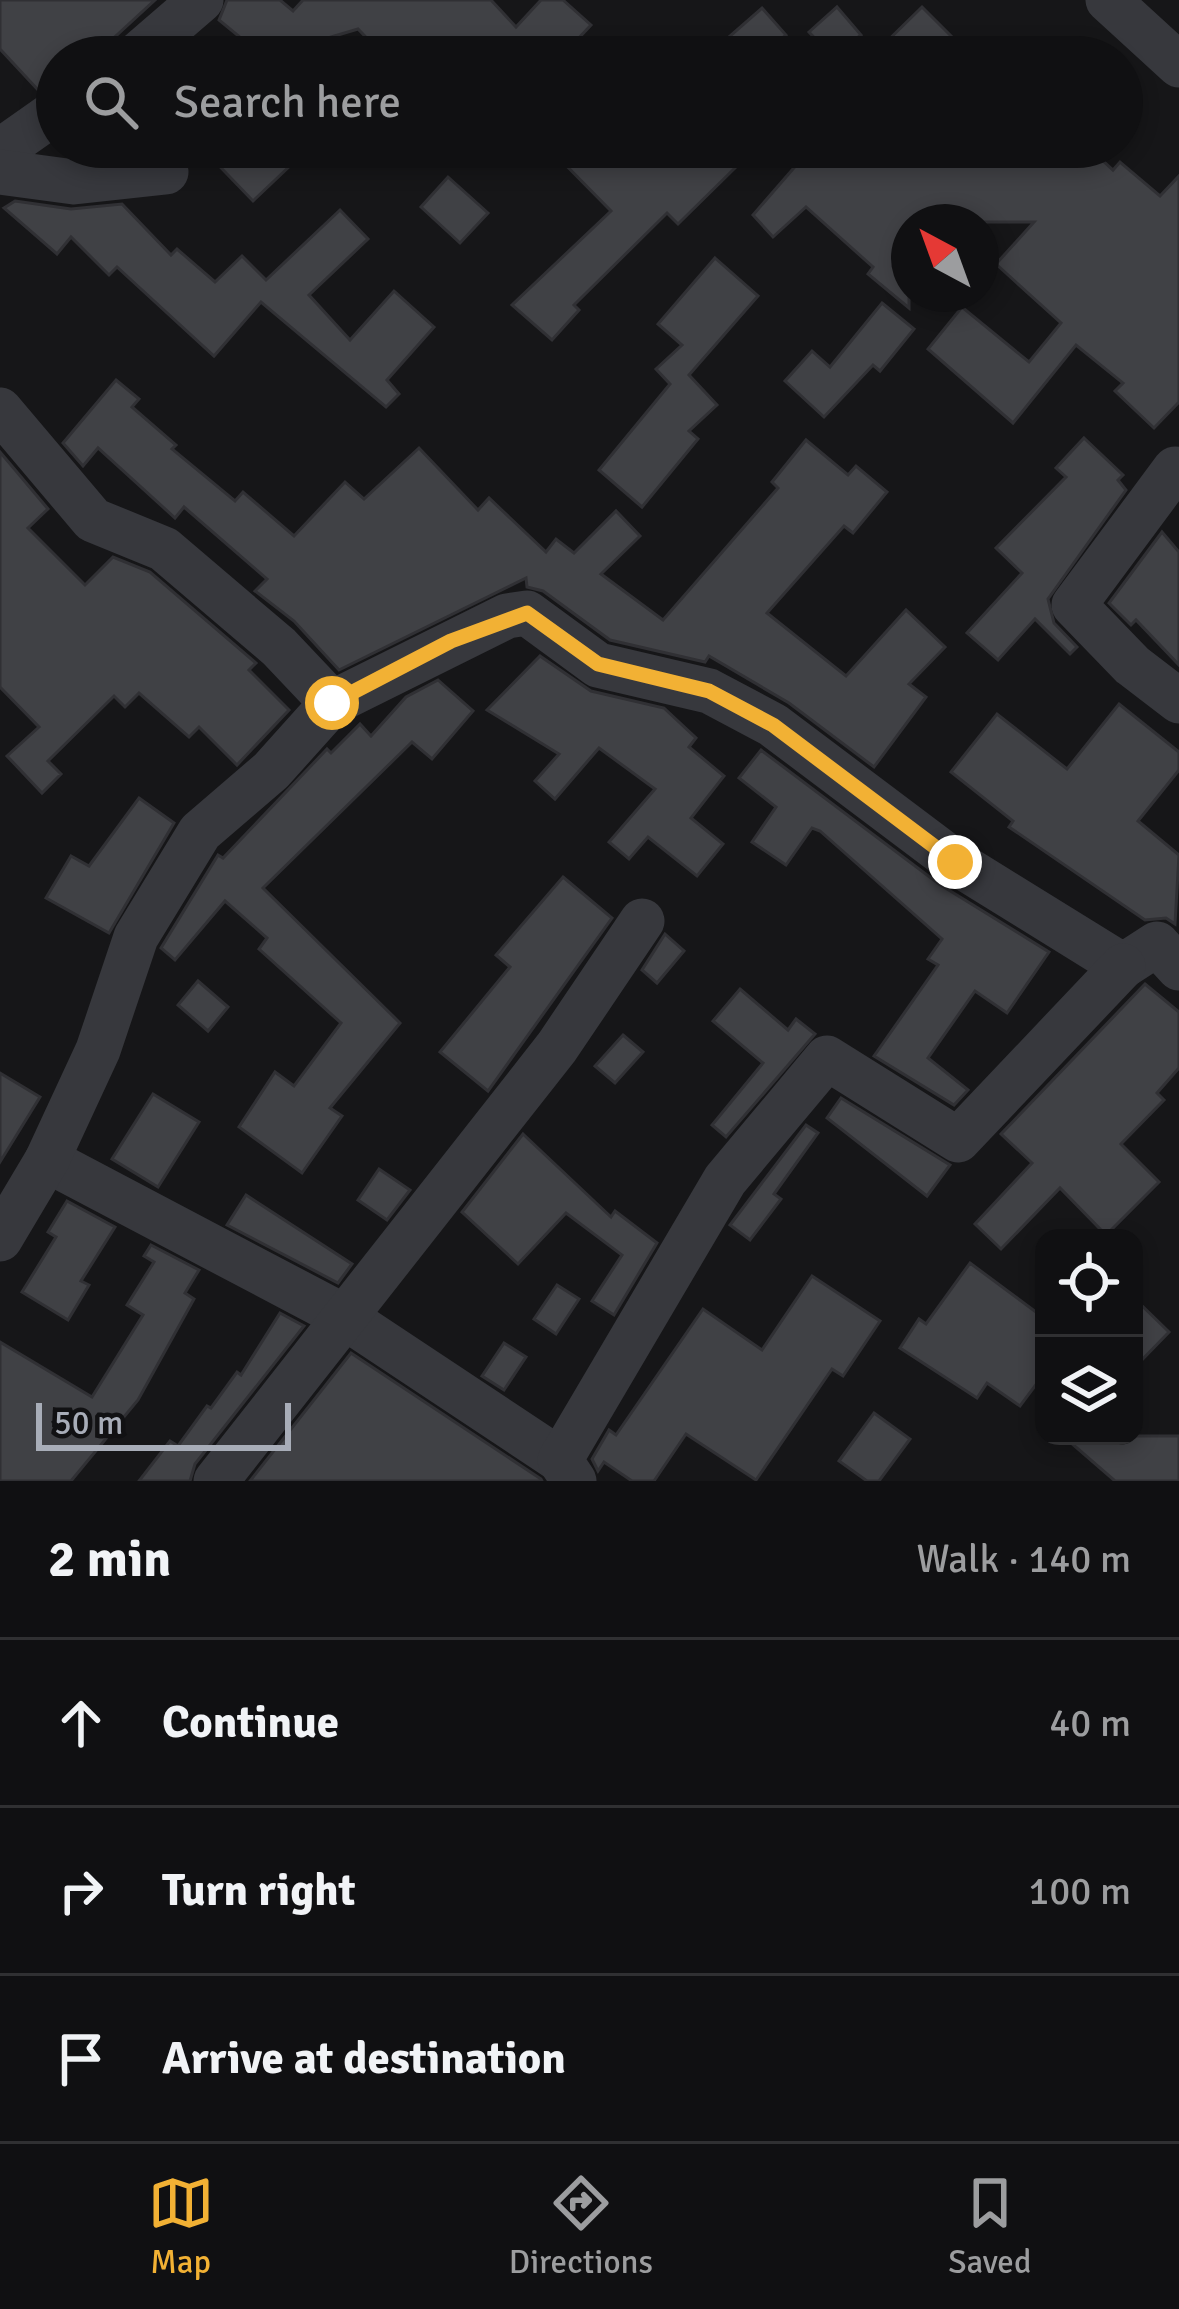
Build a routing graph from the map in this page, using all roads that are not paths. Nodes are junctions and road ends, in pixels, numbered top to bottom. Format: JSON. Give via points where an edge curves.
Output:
{"nodes":[{"id":1,"x":201,"y":0,"type":"edge"},
{"id":2,"x":1108,"y":0,"type":"edge"},
{"id":3,"x":159,"y":36,"type":"edge"},
{"id":4,"x":1179,"y":65,"type":"edge"},
{"id":5,"x":36,"y":126,"type":"edge"},
{"id":6,"x":0,"y":151,"type":"edge"},
{"id":7,"x":0,"y":172,"type":"edge"},
{"id":8,"x":166,"y":172,"type":"dead end"},
{"id":9,"x":0,"y":410,"type":"edge"},
{"id":10,"x":1175,"y":469,"type":"dead end"},
{"id":11,"x":1179,"y":701,"type":"edge"},
{"id":12,"x":332,"y":703,"type":"junction"},
{"id":13,"x":642,"y":921,"type":"dead end"},
{"id":14,"x":1123,"y":966,"type":"junction"},
{"id":15,"x":1179,"y":968,"type":"edge"},
{"id":16,"x":47,"y":1160,"type":"junction"},
{"id":17,"x":0,"y":1239,"type":"edge"},
{"id":18,"x":343,"y":1316,"type":"junction"},
{"id":19,"x":567,"y":1471,"type":"edge"},
{"id":20,"x":217,"y":1481,"type":"edge"}],
"edges":[{"from":1,"to":3,"type":"street"},
{"from":2,"to":4,"type":"street"},
{"from":5,"to":6,"type":"street"},
{"from":7,"to":8,"type":"street","via":[[74,182]]},
{"from":9,"to":12,"type":"street","via":[[93,520],[164,549]]},
{"from":10,"to":11,"type":"street","via":[[1074,605]]},
{"from":12,"to":14,"type":"street","via":[[451,641],[527,613],[598,664],[709,691],[773,725],[955,862]]},
{"from":12,"to":16,"type":"street","via":[[272,771],[200,832],[136,937],[98,1050]]},
{"from":13,"to":18,"type":"street","via":[[557,1047]]},
{"from":14,"to":15,"type":"street","via":[[1157,944]]},
{"from":14,"to":19,"type":"street","via":[[958,1140],[827,1058],[725,1180]]},
{"from":16,"to":17,"type":"street"},
{"from":16,"to":18,"type":"street"},
{"from":18,"to":19,"type":"street"},
{"from":18,"to":20,"type":"street"}]}
